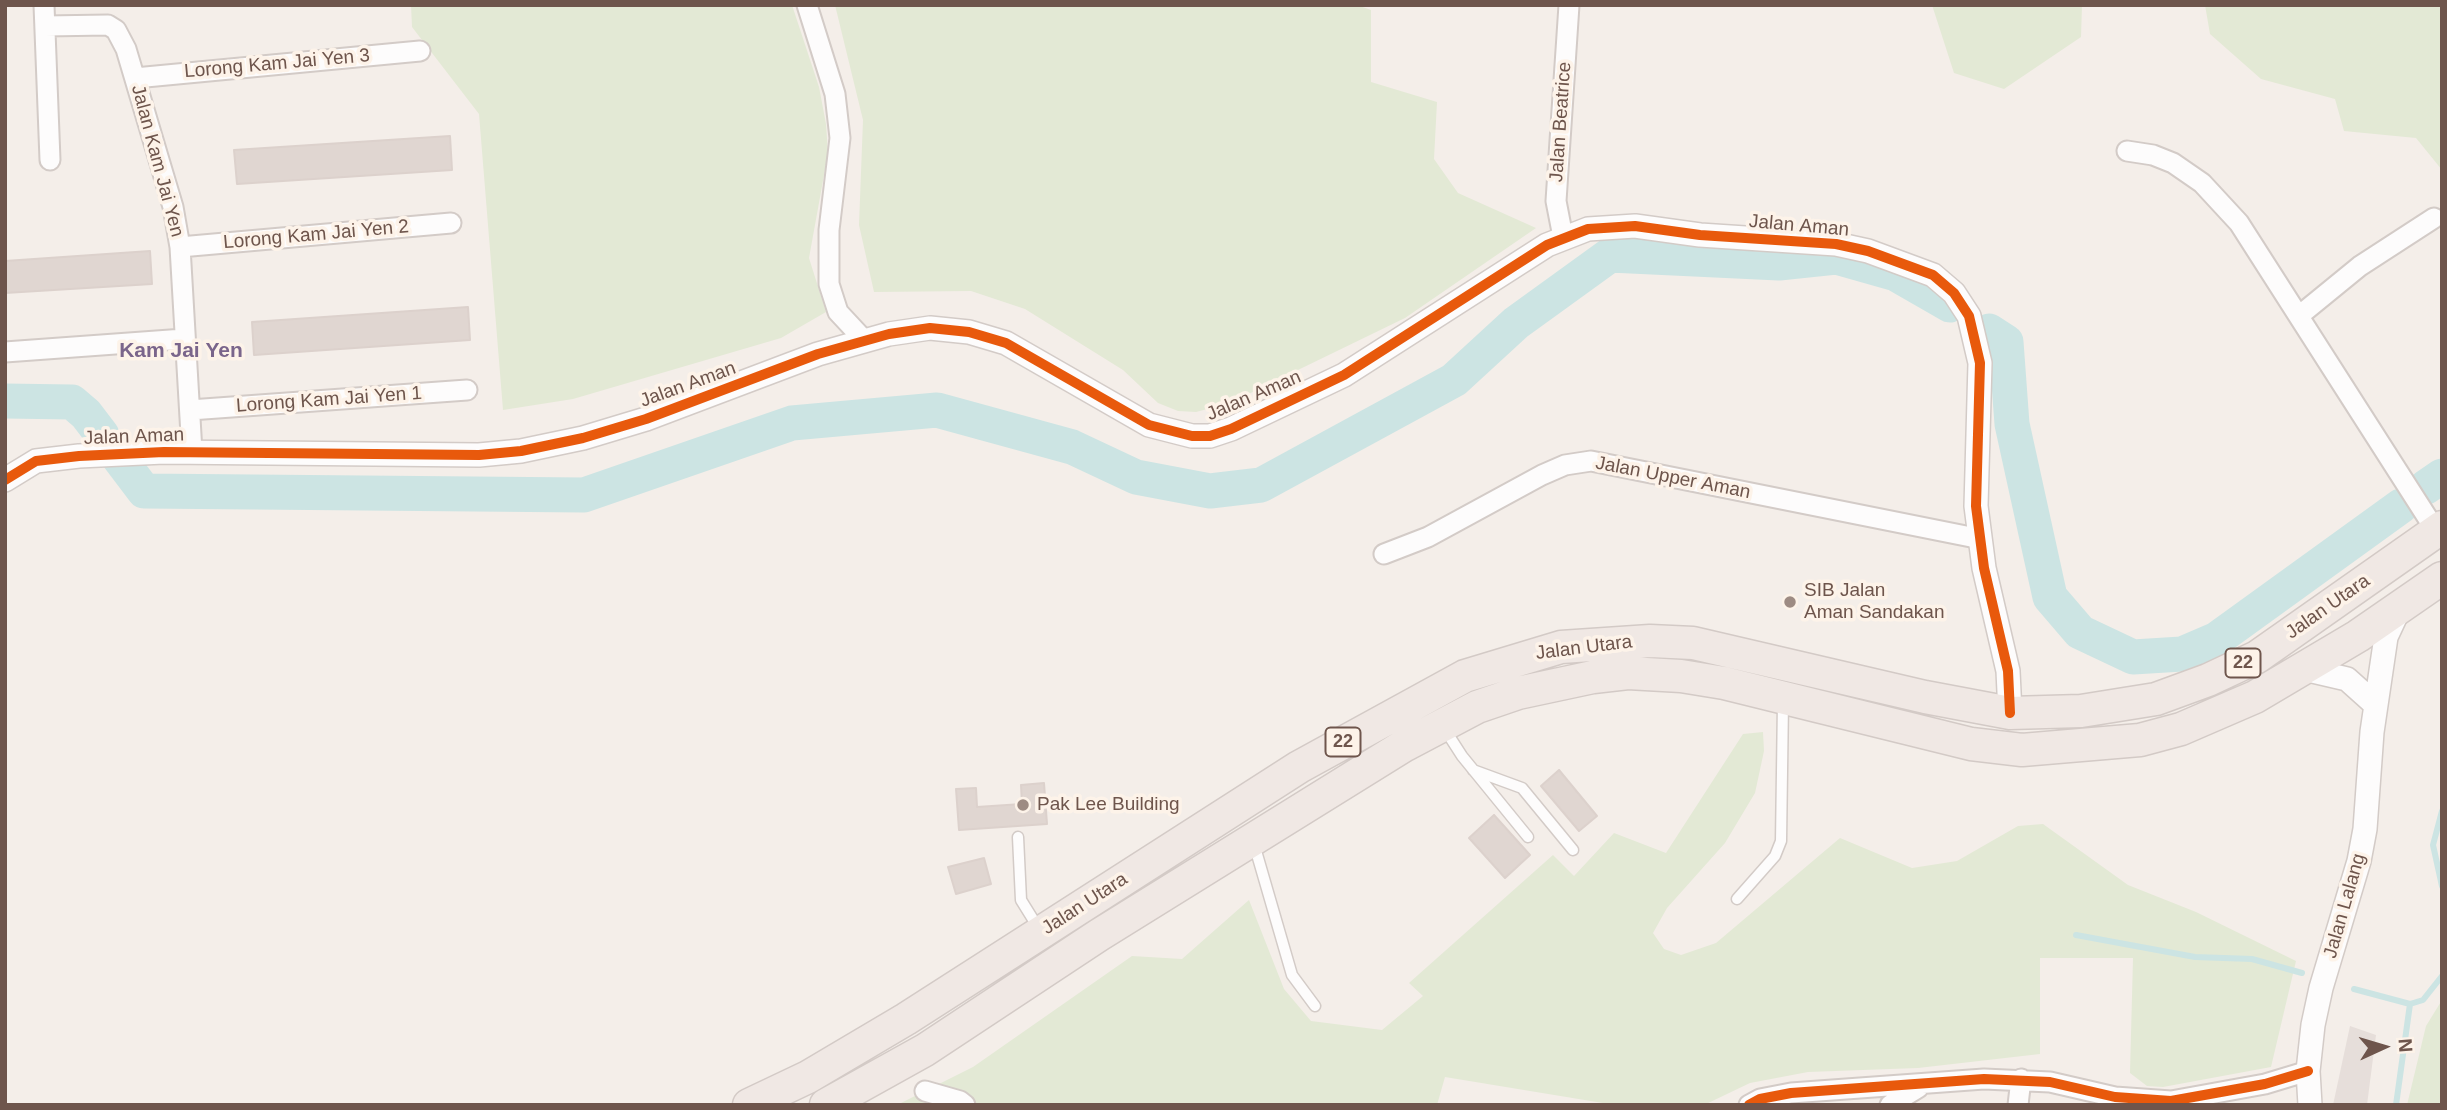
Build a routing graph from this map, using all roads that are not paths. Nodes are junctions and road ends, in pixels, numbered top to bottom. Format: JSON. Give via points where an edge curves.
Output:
{"nodes":[{"id":1,"x":44,"y":5,"type":"edge"},
{"id":2,"x":807,"y":5,"type":"edge"},
{"id":3,"x":1569,"y":5,"type":"edge"},
{"id":4,"x":45,"y":26,"type":"junction"},
{"id":5,"x":420,"y":51,"type":"dead end"},
{"id":6,"x":135,"y":78,"type":"junction"},
{"id":7,"x":2127,"y":151,"type":"dead end"},
{"id":8,"x":50,"y":160,"type":"dead end"},
{"id":9,"x":2434,"y":218,"type":"dead end"},
{"id":10,"x":451,"y":223,"type":"dead end"},
{"id":11,"x":1563,"y":237,"type":"junction"},
{"id":12,"x":180,"y":247,"type":"junction"},
{"id":13,"x":2300,"y":315,"type":"junction"},
{"id":14,"x":184,"y":339,"type":"junction"},
{"id":15,"x":865,"y":341,"type":"junction"},
{"id":16,"x":5,"y":352,"type":"edge"},
{"id":17,"x":467,"y":390,"type":"dead end"},
{"id":18,"x":190,"y":410,"type":"junction"},
{"id":19,"x":192,"y":452,"type":"junction"},
{"id":20,"x":5,"y":480,"type":"edge"},
{"id":21,"x":2439,"y":529,"type":"edge"},
{"id":22,"x":1980,"y":539,"type":"junction"},
{"id":23,"x":1384,"y":554,"type":"dead end"},
{"id":24,"x":2442,"y":579,"type":"edge"},
{"id":25,"x":2400,"y":607,"type":"junction"},
{"id":26,"x":2304,"y":669,"type":"junction"},
{"id":27,"x":2261,"y":693,"type":"junction"},
{"id":28,"x":1783,"y":698,"type":"junction"},
{"id":29,"x":2376,"y":705,"type":"junction"},
{"id":30,"x":2010,"y":713,"type":"junction"},
{"id":31,"x":1441,"y":724,"type":"junction"},
{"id":32,"x":1473,"y":769,"type":"junction"},
{"id":33,"x":1018,"y":837,"type":"dead end"},
{"id":34,"x":1528,"y":837,"type":"dead end"},
{"id":35,"x":1253,"y":840,"type":"junction"},
{"id":36,"x":1573,"y":850,"type":"dead end"},
{"id":37,"x":1737,"y":899,"type":"dead end"},
{"id":38,"x":1041,"y":932,"type":"junction"},
{"id":39,"x":1315,"y":1006,"type":"dead end"},
{"id":40,"x":2308,"y":1071,"type":"junction"},
{"id":41,"x":2021,"y":1079,"type":"junction"},
{"id":42,"x":1922,"y":1086,"type":"junction"},
{"id":43,"x":925,"y":1091,"type":"dead end"},
{"id":44,"x":749,"y":1105,"type":"edge"},
{"id":45,"x":826,"y":1105,"type":"edge"},
{"id":46,"x":965,"y":1105,"type":"edge"},
{"id":47,"x":1749,"y":1105,"type":"edge"},
{"id":48,"x":1890,"y":1105,"type":"edge"},
{"id":49,"x":2018,"y":1105,"type":"edge"},
{"id":50,"x":2310,"y":1105,"type":"edge"}],
"edges":[{"from":1,"to":4,"type":"street"},
{"from":2,"to":15,"type":"street","via":[[835,94],[840,138],[829,230],[829,284],[838,312]]},
{"from":3,"to":11,"type":"street","name":"Jalan Beatrice","via":[[1556,201]]},
{"from":4,"to":6,"type":"street","name":"Jalan Kam Jai Yen","via":[[108,25],[121,38]]},
{"from":4,"to":8,"type":"street"},
{"from":5,"to":6,"type":"street","name":"Lorong Kam Jai Yen 3"},
{"from":6,"to":12,"type":"street","name":"Jalan Kam Jai Yen","via":[[173,207]]},
{"from":7,"to":13,"type":"street","via":[[2174,163],[2202,183],[2239,223]]},
{"from":9,"to":13,"type":"street","via":[[2360,266]]},
{"from":10,"to":12,"type":"street","name":"Lorong Kam Jai Yen 2"},
{"from":11,"to":15,"type":"street","name":"Jalan Aman","via":[[1345,375],[1210,436],[1149,425],[1034,356],[969,332],[930,328]]},
{"from":11,"to":22,"type":"street","name":"Jalan Aman","via":[[1588,229],[1634,226],[1700,236],[1836,244],[1933,275],[1954,293],[1976,338],[1980,363],[1976,506]]},
{"from":12,"to":14,"type":"street","name":"Jalan Kam Jai Yen"},
{"from":13,"to":21,"type":"street"},
{"from":14,"to":16,"type":"street"},
{"from":14,"to":18,"type":"street","name":"Jalan Kam Jai Yen"},
{"from":15,"to":19,"type":"street","name":"Jalan Aman","via":[[818,354],[646,419],[521,451]]},
{"from":17,"to":18,"type":"street","name":"Lorong Kam Jai Yen 1"},
{"from":18,"to":19,"type":"street","name":"Jalan Kam Jai Yen"},
{"from":19,"to":20,"type":"street","name":"Jalan Aman","via":[[36,461]]},
{"from":21,"to":30,"type":"highway","name":"Jalan Utara","number":"22","via":[[2257,657],[2208,680],[2156,699],[2081,710]]},
{"from":22,"to":23,"type":"street","name":"Jalan Upper Aman","via":[[1591,461],[1542,475],[1428,537]]},
{"from":22,"to":30,"type":"street","name":"Jalan Aman","via":[[2008,671]]},
{"from":24,"to":25,"type":"highway","name":"Jalan Utara","number":"22"},
{"from":25,"to":26,"type":"highway","name":"Jalan Utara","number":"22"},
{"from":25,"to":29,"type":"street","name":"Jalan Lalang","via":[[2386,637]]},
{"from":26,"to":27,"type":"highway","name":"Jalan Utara","number":"22"},
{"from":26,"to":29,"type":"street","via":[[2347,679]]},
{"from":27,"to":28,"type":"highway","name":"Jalan Utara","number":"22","via":[[2181,729],[2140,740],[2022,750],[1971,744]]},
{"from":27,"to":30,"type":"highway","via":[[2140,723],[2040,737],[2022,736],[2013,729]]},
{"from":28,"to":31,"type":"highway","name":"Jalan Utara","number":"22","via":[[1724,682],[1629,673],[1518,693]]},
{"from":28,"to":37,"type":"lane","via":[[1781,841],[1775,856]]},
{"from":29,"to":40,"type":"street","name":"Jalan Lalang","via":[[2363,839],[2321,988]]},
{"from":30,"to":38,"type":"highway","name":"Jalan Utara","number":"22","via":[[1693,643],[1626,641],[1562,647],[1465,676],[1415,701],[1298,767]]},
{"from":31,"to":32,"type":"lane"},
{"from":31,"to":35,"type":"highway","name":"Jalan Utara","number":"22"},
{"from":32,"to":34,"type":"lane"},
{"from":32,"to":36,"type":"lane","via":[[1522,788]]},
{"from":33,"to":38,"type":"lane","via":[[1021,900]]},
{"from":35,"to":39,"type":"lane","via":[[1292,975]]},
{"from":35,"to":45,"type":"highway","name":"Jalan Utara","number":"22","via":[[925,1050]]},
{"from":38,"to":44,"type":"highway","name":"Jalan Utara","number":"22","via":[[906,1019],[808,1077]]},
{"from":40,"to":41,"type":"street","via":[[2265,1084],[2171,1101],[2115,1097]]},
{"from":40,"to":50,"type":"street","name":"Jalan Lalang"},
{"from":41,"to":42,"type":"street","via":[[1954,1080]]},
{"from":41,"to":49,"type":"street"},
{"from":42,"to":47,"type":"street","via":[[1791,1093]]},
{"from":42,"to":48,"type":"street"},
{"from":43,"to":46,"type":"street"}]}
